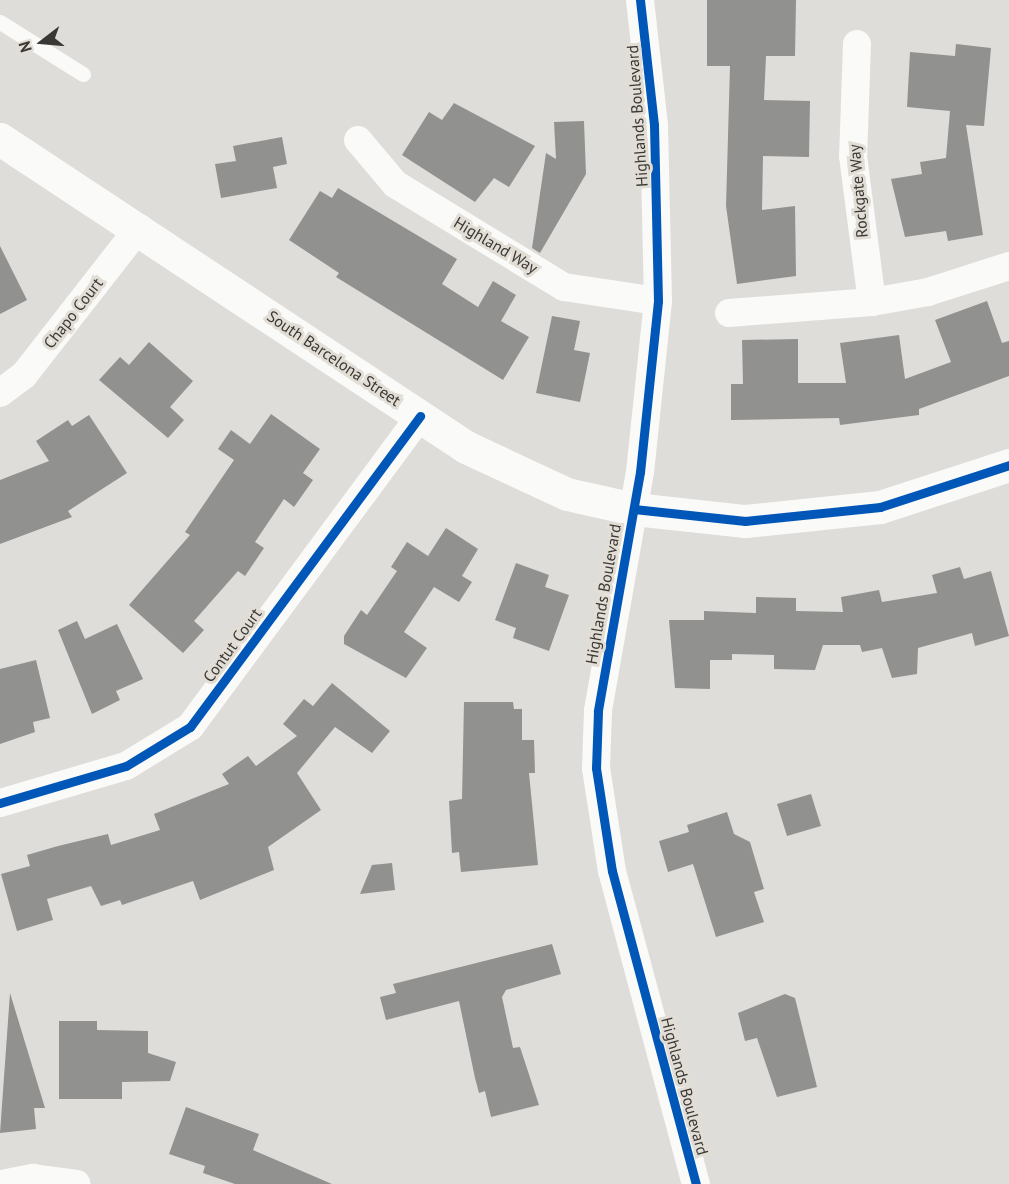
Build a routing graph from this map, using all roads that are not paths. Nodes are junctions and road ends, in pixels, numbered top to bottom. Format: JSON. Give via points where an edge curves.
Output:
{"nodes":[{"id":1,"x":640,"y":0,"type":"edge"},
{"id":2,"x":0,"y":22,"type":"edge"},
{"id":3,"x":857,"y":44,"type":"dead end"},
{"id":4,"x":83,"y":74,"type":"dead end"},
{"id":5,"x":0,"y":139,"type":"edge"},
{"id":6,"x":358,"y":140,"type":"dead end"},
{"id":7,"x":139,"y":228,"type":"junction"},
{"id":8,"x":1009,"y":266,"type":"edge"},
{"id":9,"x":658,"y":301,"type":"junction"},
{"id":10,"x":872,"y":302,"type":"junction"},
{"id":11,"x":729,"y":313,"type":"dead end"},
{"id":12,"x":0,"y":393,"type":"edge"},
{"id":13,"x":420,"y":416,"type":"junction"},
{"id":14,"x":1009,"y":465,"type":"edge"},
{"id":15,"x":634,"y":509,"type":"junction"},
{"id":16,"x":0,"y":803,"type":"edge"},
{"id":17,"x":1,"y":1184,"type":"edge"},
{"id":18,"x":77,"y":1184,"type":"edge"},
{"id":19,"x":696,"y":1184,"type":"edge"}],
"edges":[{"from":1,"to":9,"type":"street","name":"Highlands Boulevard","via":[[656,157]]},
{"from":2,"to":4,"type":"lane"},
{"from":3,"to":10,"type":"street","name":"Rockgate Way","via":[[853,156]]},
{"from":5,"to":7,"type":"main road","name":"South Barcelona Street"},
{"from":6,"to":9,"type":"street","name":"Highland Way","via":[[395,184],[564,287]]},
{"from":7,"to":12,"type":"street","name":"Chapo Court","via":[[24,375]]},
{"from":7,"to":13,"type":"main road","name":"South Barcelona Street"},
{"from":8,"to":10,"type":"street","via":[[928,292]]},
{"from":9,"to":15,"type":"street","name":"Highlands Boulevard"},
{"from":10,"to":11,"type":"street"},
{"from":13,"to":15,"type":"main road","name":"South Barcelona Street","via":[[466,447],[567,494]]},
{"from":13,"to":16,"type":"street","name":"Contut Court","via":[[190,727],[126,766]]},
{"from":14,"to":15,"type":"main road","name":"South Barcelona Street","via":[[880,507],[745,521]]},
{"from":15,"to":19,"type":"street","name":"Highlands Boulevard","via":[[598,711],[598,799],[621,907]]},
{"from":17,"to":18,"type":"street","via":[[33,1178]]}]}
